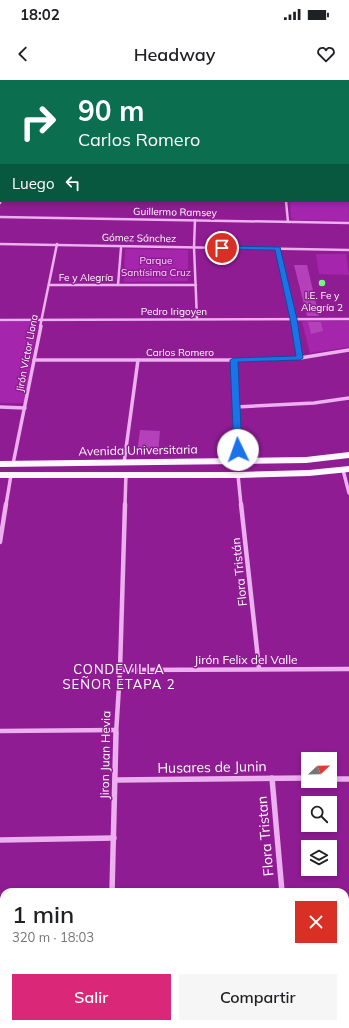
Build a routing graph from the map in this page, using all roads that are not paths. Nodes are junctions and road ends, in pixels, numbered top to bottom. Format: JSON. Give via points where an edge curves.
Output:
{"nodes":[{"id":1,"x":286,"y":202,"type":"edge"},
{"id":2,"x":0,"y":217,"type":"edge"},
{"id":3,"x":196,"y":220,"type":"junction"},
{"id":4,"x":288,"y":222,"type":"junction"},
{"id":5,"x":349,"y":223,"type":"edge"},
{"id":6,"x":0,"y":244,"type":"edge"},
{"id":7,"x":57,"y":244,"type":"junction"},
{"id":8,"x":194,"y":247,"type":"junction"},
{"id":9,"x":122,"y":248,"type":"dead end"},
{"id":10,"x":278,"y":248,"type":"junction"},
{"id":11,"x":349,"y":250,"type":"edge"},
{"id":12,"x":49,"y":285,"type":"junction"},
{"id":13,"x":118,"y":285,"type":"junction"},
{"id":14,"x":196,"y":285,"type":"junction"},
{"id":15,"x":42,"y":319,"type":"junction"},
{"id":16,"x":197,"y":319,"type":"junction"},
{"id":17,"x":294,"y":319,"type":"junction"},
{"id":18,"x":349,"y":319,"type":"edge"},
{"id":19,"x":0,"y":320,"type":"edge"},
{"id":20,"x":349,"y":350,"type":"edge"},
{"id":21,"x":300,"y":358,"type":"junction"},
{"id":22,"x":34,"y":360,"type":"junction"},
{"id":23,"x":138,"y":360,"type":"junction"},
{"id":24,"x":234,"y":360,"type":"junction"},
{"id":25,"x":349,"y":398,"type":"edge"},
{"id":26,"x":0,"y":407,"type":"edge"},
{"id":27,"x":236,"y":407,"type":"junction"},
{"id":28,"x":25,"y":408,"type":"junction"},
{"id":29,"x":349,"y":455,"type":"edge"},
{"id":30,"x":238,"y":461,"type":"junction"},
{"id":31,"x":124,"y":463,"type":"junction"},
{"id":32,"x":0,"y":464,"type":"edge"},
{"id":33,"x":13,"y":464,"type":"junction"},
{"id":34,"x":346,"y":470,"type":"edge"},
{"id":35,"x":126,"y":474,"type":"junction"},
{"id":36,"x":238,"y":474,"type":"junction"},
{"id":37,"x":0,"y":475,"type":"edge"},
{"id":38,"x":10,"y":475,"type":"junction"},
{"id":39,"x":349,"y":493,"type":"edge"},
{"id":40,"x":0,"y":542,"type":"edge"},
{"id":41,"x":259,"y":668,"type":"junction"},
{"id":42,"x":349,"y":669,"type":"edge"},
{"id":43,"x":120,"y":670,"type":"junction"},
{"id":44,"x":116,"y":730,"type":"junction"},
{"id":45,"x":0,"y":731,"type":"edge"},
{"id":46,"x":272,"y":778,"type":"junction"},
{"id":47,"x":301,"y":778,"type":"edge"},
{"id":48,"x":337,"y":779,"type":"edge"},
{"id":49,"x":349,"y":779,"type":"edge"},
{"id":50,"x":116,"y":780,"type":"junction"},
{"id":51,"x":114,"y":838,"type":"junction"},
{"id":52,"x":0,"y":840,"type":"edge"},
{"id":53,"x":112,"y":888,"type":"edge"},
{"id":54,"x":282,"y":888,"type":"edge"}],
"edges":[{"from":1,"to":4,"type":"street"},
{"from":2,"to":3,"type":"street","name":"Guillermo Ramsey"},
{"from":3,"to":4,"type":"street","name":"Guillermo Ramsey"},
{"from":3,"to":8,"type":"street"},
{"from":4,"to":5,"type":"street","name":"Guillermo Ramsey"},
{"from":6,"to":7,"type":"street","name":"Gómez Sánchez"},
{"from":7,"to":8,"type":"street","name":"Gómez Sánchez"},
{"from":7,"to":12,"type":"street","name":"Jirón Víctor Llona"},
{"from":8,"to":10,"type":"street","name":"Gómez Sánchez"},
{"from":8,"to":14,"type":"street"},
{"from":9,"to":13,"type":"street"},
{"from":10,"to":11,"type":"street","name":"Gómez Sánchez"},
{"from":10,"to":17,"type":"street"},
{"from":12,"to":13,"type":"street","name":"Fe y Alegría"},
{"from":12,"to":15,"type":"street","name":"Jirón Víctor Llona"},
{"from":13,"to":14,"type":"street","name":"Fe y Alegría"},
{"from":14,"to":16,"type":"street"},
{"from":15,"to":16,"type":"street","name":"Pedro Irigoyen"},
{"from":15,"to":19,"type":"street","name":"Pedro Irigoyen"},
{"from":15,"to":22,"type":"street","name":"Jirón Víctor Llona"},
{"from":16,"to":17,"type":"street","name":"Pedro Irigoyen"},
{"from":17,"to":18,"type":"street","name":"Pedro Irigoyen"},
{"from":17,"to":21,"type":"street"},
{"from":20,"to":21,"type":"street","name":"Carlos Romero"},
{"from":21,"to":24,"type":"street","name":"Carlos Romero"},
{"from":22,"to":23,"type":"street","name":"Carlos Romero"},
{"from":22,"to":28,"type":"street","name":"Jirón Víctor Llona"},
{"from":23,"to":24,"type":"street","name":"Carlos Romero"},
{"from":23,"to":31,"type":"street"},
{"from":24,"to":27,"type":"street"},
{"from":25,"to":27,"type":"street","via":[[314,403]]},
{"from":26,"to":28,"type":"street"},
{"from":27,"to":30,"type":"street"},
{"from":28,"to":33,"type":"street","name":"Jirón Víctor Llona"},
{"from":29,"to":30,"type":"main road","name":"Avenida Universitaria","via":[[306,460]]},
{"from":30,"to":31,"type":"main road","name":"Avenida Universitaria"},
{"from":31,"to":33,"type":"main road","name":"Avenida Universitaria"},
{"from":32,"to":33,"type":"main road","name":"Avenida Universitaria"},
{"from":34,"to":36,"type":"main road","name":"Avenida Universitaria"},
{"from":34,"to":39,"type":"street"},
{"from":35,"to":36,"type":"main road","name":"Avenida Universitaria"},
{"from":35,"to":38,"type":"main road","name":"Avenida Universitaria"},
{"from":35,"to":43,"type":"street","name":"Jiron Juan Hevia"},
{"from":36,"to":41,"type":"street","name":"Flora Tristán"},
{"from":37,"to":38,"type":"main road","name":"Avenida Universitaria"},
{"from":38,"to":40,"type":"street"},
{"from":41,"to":42,"type":"street","name":"Jirón Felix del Valle"},
{"from":41,"to":43,"type":"street","name":"Jirón Felix del Valle"},
{"from":43,"to":44,"type":"street","name":"Jiron Juan Hevia"},
{"from":44,"to":45,"type":"street"},
{"from":44,"to":50,"type":"street","name":"Jiron Juan Hevia"},
{"from":46,"to":47,"type":"street","name":"Husares de Junin"},
{"from":46,"to":50,"type":"street","name":"Husares de Junin"},
{"from":46,"to":54,"type":"street","name":"Flora Tristan"},
{"from":48,"to":49,"type":"street"},
{"from":50,"to":51,"type":"street","name":"Jiron Juan Hevia"},
{"from":51,"to":52,"type":"street"},
{"from":51,"to":53,"type":"street","name":"Jiron Juan Hevia"}]}
